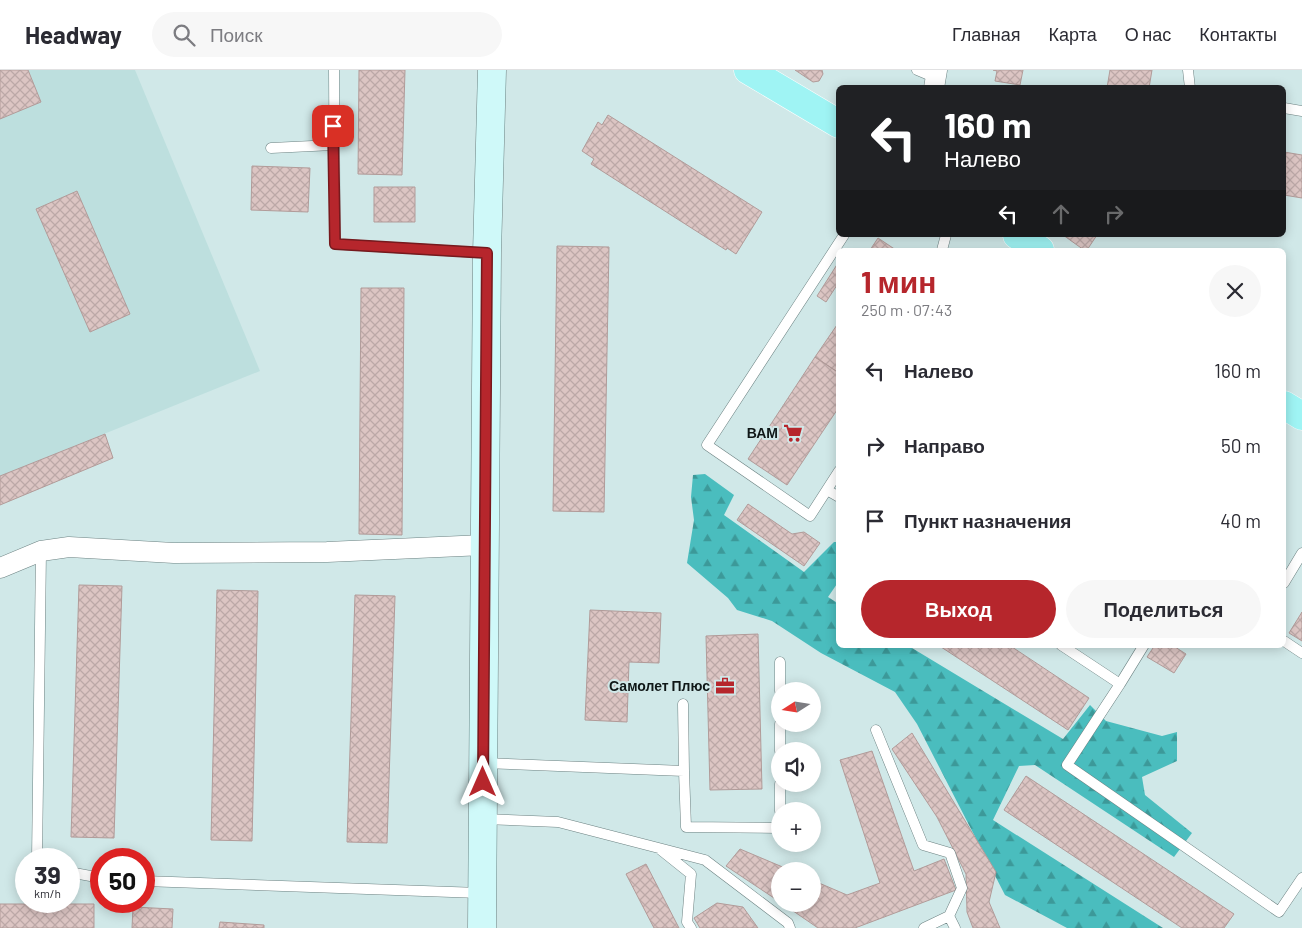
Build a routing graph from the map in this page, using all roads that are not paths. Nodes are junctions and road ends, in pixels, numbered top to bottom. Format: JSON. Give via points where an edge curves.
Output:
{"nodes":[{"id":1,"x":334,"y":70,"type":"edge"},
{"id":2,"x":492,"y":70,"type":"edge"},
{"id":3,"x":748,"y":70,"type":"edge"},
{"id":4,"x":918,"y":70,"type":"edge"},
{"id":5,"x":1188,"y":70,"type":"edge"},
{"id":6,"x":936,"y":78,"type":"edge"},
{"id":7,"x":1190,"y":85,"type":"edge"},
{"id":8,"x":1286,"y":108,"type":"edge"},
{"id":9,"x":1302,"y":111,"type":"edge"},
{"id":10,"x":836,"y":122,"type":"edge"},
{"id":11,"x":333,"y":145,"type":"junction"},
{"id":12,"x":271,"y":148,"type":"dead end"},
{"id":13,"x":843,"y":237,"type":"edge"},
{"id":14,"x":1020,"y":237,"type":"edge"},
{"id":15,"x":1037,"y":248,"type":"edge"},
{"id":16,"x":487,"y":253,"type":"junction"},
{"id":17,"x":836,"y":476,"type":"edge"},
{"id":18,"x":827,"y":490,"type":"junction"},
{"id":19,"x":836,"y":496,"type":"edge"},
{"id":20,"x":484,"y":545,"type":"junction"},
{"id":21,"x":41,"y":551,"type":"junction"},
{"id":22,"x":1302,"y":553,"type":"edge"},
{"id":23,"x":0,"y":568,"type":"edge"},
{"id":24,"x":1286,"y":580,"type":"edge"},
{"id":25,"x":1286,"y":642,"type":"edge"},
{"id":26,"x":1066,"y":648,"type":"edge"},
{"id":27,"x":1142,"y":648,"type":"edge"},
{"id":28,"x":1302,"y":652,"type":"edge"},
{"id":29,"x":780,"y":662,"type":"dead end"},
{"id":30,"x":780,"y":682,"type":"edge"},
{"id":31,"x":1120,"y":684,"type":"junction"},
{"id":32,"x":683,"y":704,"type":"dead end"},
{"id":33,"x":876,"y":730,"type":"dead end"},
{"id":34,"x":482,"y":763,"type":"junction"},
{"id":35,"x":684,"y":771,"type":"junction"},
{"id":36,"x":483,"y":819,"type":"junction"},
{"id":37,"x":771,"y":828,"type":"edge"},
{"id":38,"x":37,"y":848,"type":"edge"},
{"id":39,"x":658,"y":848,"type":"junction"},
{"id":40,"x":1302,"y":878,"type":"edge"},
{"id":41,"x":155,"y":881,"type":"edge"},
{"id":42,"x":482,"y":892,"type":"junction"},
{"id":43,"x":949,"y":916,"type":"junction"},
{"id":44,"x":482,"y":928,"type":"edge"},
{"id":45,"x":691,"y":928,"type":"edge"},
{"id":46,"x":790,"y":928,"type":"edge"},
{"id":47,"x":924,"y":928,"type":"edge"},
{"id":48,"x":955,"y":928,"type":"edge"}],
"edges":[{"from":1,"to":11,"type":"lane"},
{"from":2,"to":16,"type":"main road"},
{"from":3,"to":10,"type":"main road"},
{"from":4,"to":6,"type":"lane"},
{"from":5,"to":7,"type":"lane"},
{"from":8,"to":9,"type":"lane"},
{"from":11,"to":12,"type":"lane"},
{"from":11,"to":16,"type":"lane","via":[[335,244]]},
{"from":13,"to":18,"type":"lane","via":[[708,445],[810,516]]},
{"from":14,"to":15,"type":"main road"},
{"from":16,"to":20,"type":"main road"},
{"from":17,"to":18,"type":"lane"},
{"from":18,"to":19,"type":"lane"},
{"from":20,"to":21,"type":"street","via":[[327,552],[174,553],[70,547]]},
{"from":20,"to":34,"type":"main road"},
{"from":21,"to":23,"type":"street"},
{"from":21,"to":38,"type":"lane"},
{"from":22,"to":24,"type":"lane"},
{"from":25,"to":28,"type":"lane"},
{"from":26,"to":31,"type":"lane"},
{"from":27,"to":31,"type":"lane"},
{"from":29,"to":30,"type":"lane"},
{"from":31,"to":40,"type":"lane","via":[[1066,766],[1279,912]]},
{"from":32,"to":35,"type":"lane"},
{"from":33,"to":43,"type":"lane","via":[[923,845],[950,853],[962,888]]},
{"from":34,"to":35,"type":"lane"},
{"from":34,"to":36,"type":"main road"},
{"from":35,"to":37,"type":"lane","via":[[686,827]]},
{"from":36,"to":39,"type":"lane","via":[[558,822]]},
{"from":36,"to":42,"type":"main road"},
{"from":39,"to":45,"type":"lane","via":[[691,874],[687,922]]},
{"from":39,"to":46,"type":"lane","via":[[705,860],[788,923]]},
{"from":41,"to":42,"type":"lane"},
{"from":42,"to":44,"type":"main road"},
{"from":43,"to":47,"type":"lane"},
{"from":43,"to":48,"type":"lane"}]}
